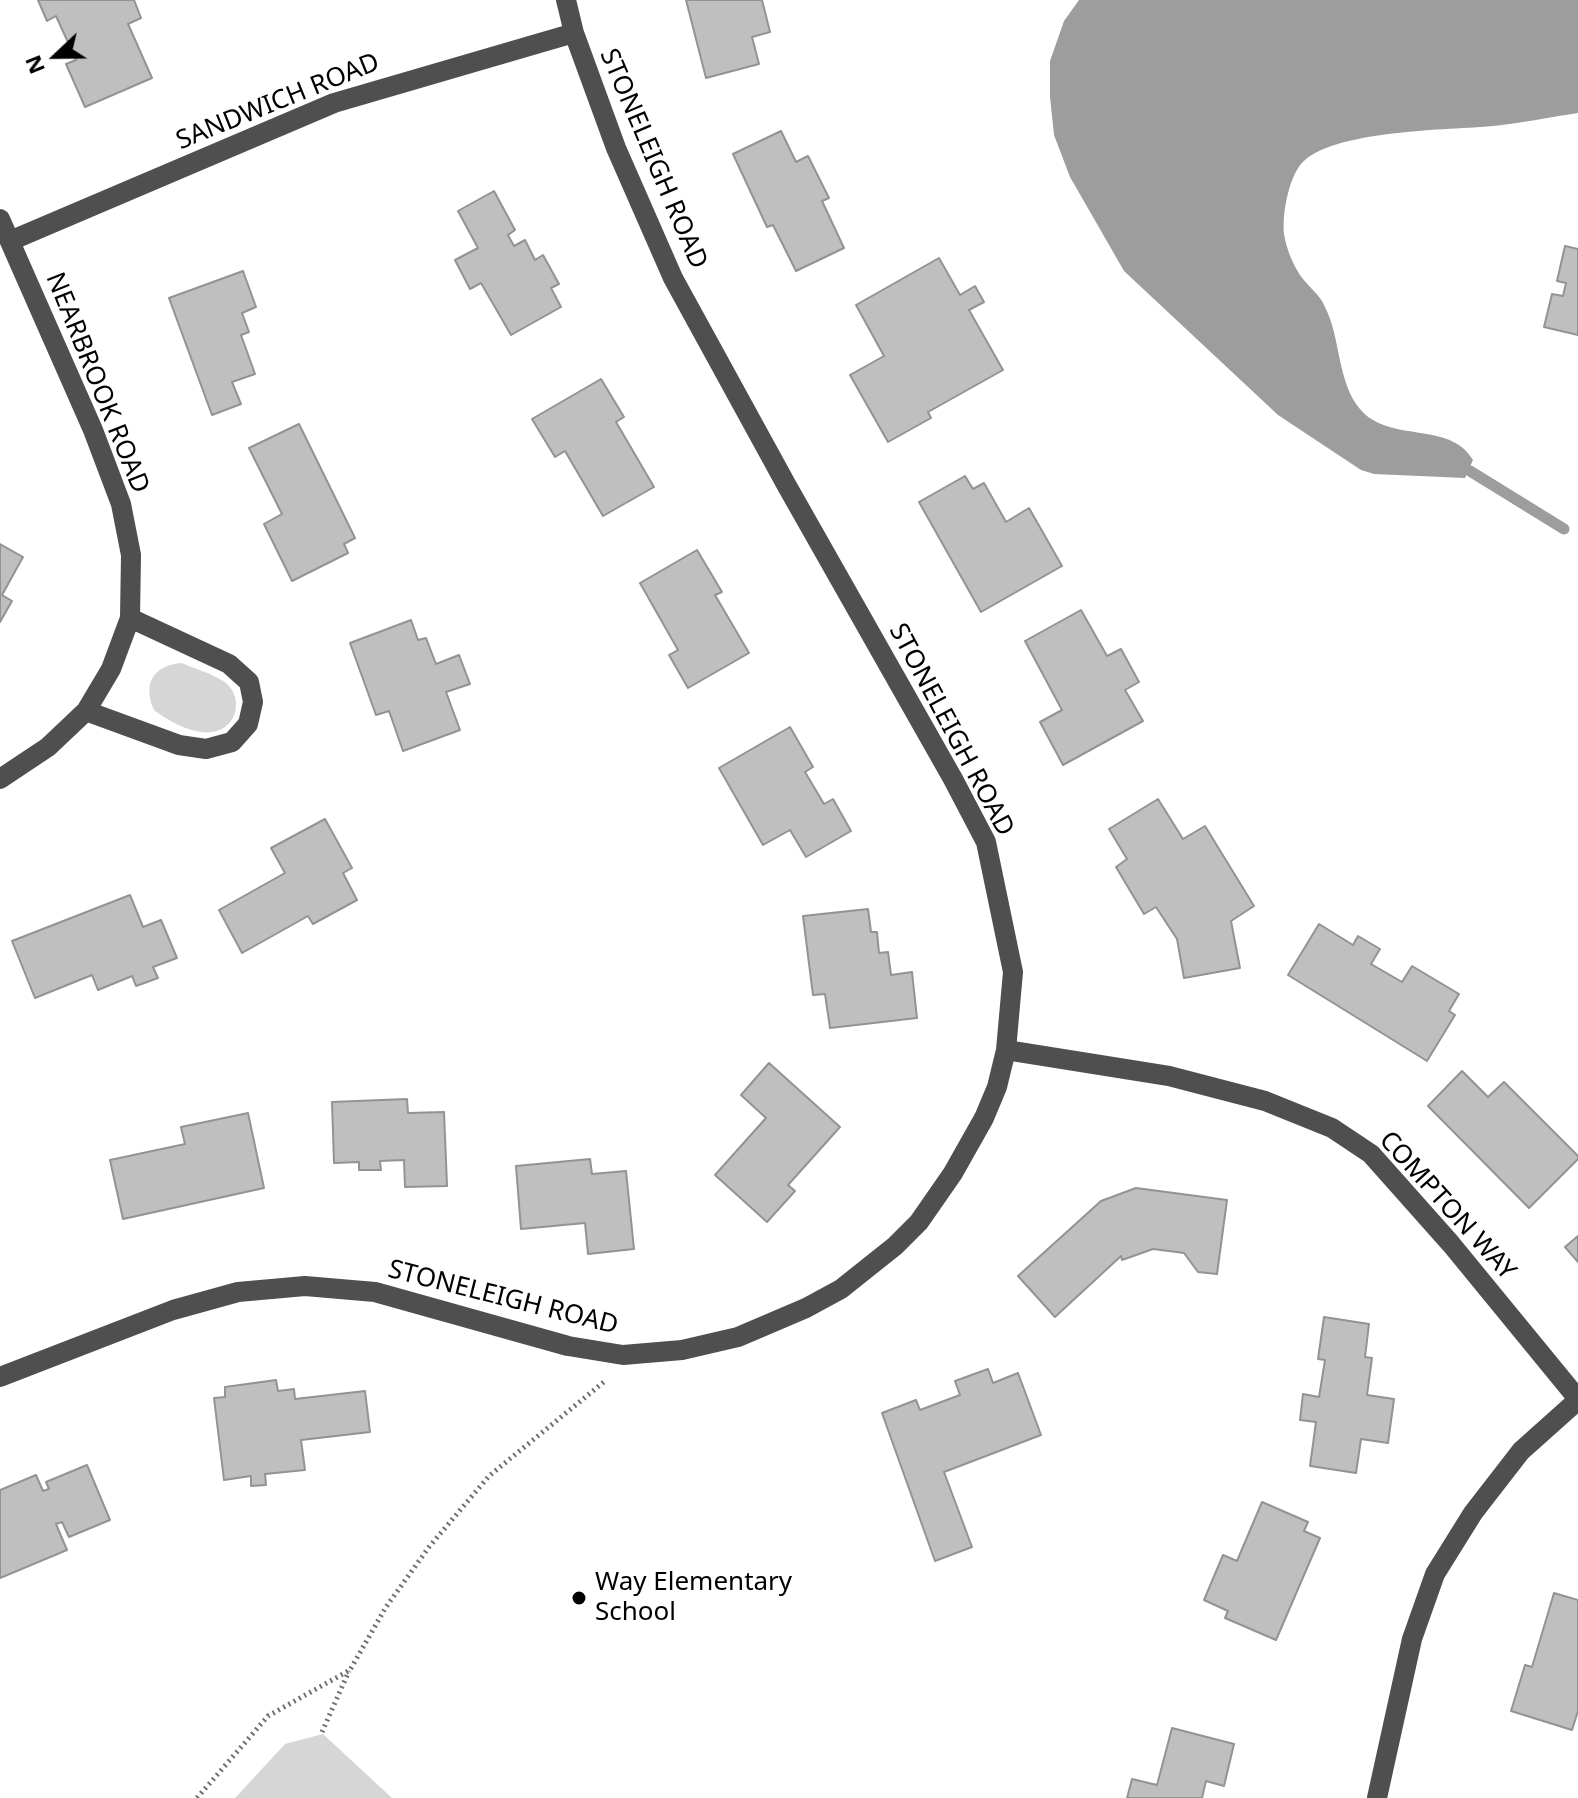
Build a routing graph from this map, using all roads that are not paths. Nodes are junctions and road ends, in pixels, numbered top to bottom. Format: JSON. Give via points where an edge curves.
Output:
{"nodes":[{"id":1,"x":566,"y":0,"type":"edge"},
{"id":2,"x":574,"y":33,"type":"junction"},
{"id":3,"x":0,"y":219,"type":"edge"},
{"id":4,"x":10,"y":241,"type":"junction"},
{"id":5,"x":130,"y":618,"type":"junction"},
{"id":6,"x":86,"y":711,"type":"junction"},
{"id":7,"x":0,"y":779,"type":"edge"},
{"id":8,"x":1006,"y":1050,"type":"junction"},
{"id":9,"x":0,"y":1377,"type":"edge"},
{"id":10,"x":1578,"y":1400,"type":"edge"},
{"id":11,"x":1377,"y":1798,"type":"edge"}],
"edges":[{"from":1,"to":2,"type":"street","name":"STONELEIGH ROAD"},
{"from":2,"to":4,"type":"street","name":"SANDWICH ROAD","via":[[334,103]]},
{"from":2,"to":8,"type":"street","name":"STONELEIGH ROAD","via":[[616,148],[673,278],[986,842],[1013,972]]},
{"from":3,"to":4,"type":"street","name":"NEARBROOK ROAD"},
{"from":4,"to":5,"type":"street","name":"NEARBROOK ROAD","via":[[121,504],[131,555]]},
{"from":5,"to":6,"type":"street","name":"NEARBROOK ROAD","via":[[111,669]]},
{"from":5,"to":6,"type":"street","via":[[229,664],[249,682],[253,702],[248,724],[232,742],[206,749],[179,745]]},
{"from":6,"to":7,"type":"street","name":"NEARBROOK ROAD","via":[[48,747]]},
{"from":8,"to":9,"type":"street","name":"STONELEIGH ROAD","via":[[984,1118],[919,1222],[841,1289],[738,1337],[682,1350],[623,1355],[568,1346],[375,1292],[305,1286],[238,1292],[173,1310]]},
{"from":8,"to":10,"type":"street","name":"COMPTON WAY","via":[[1169,1076],[1265,1101],[1332,1128],[1371,1154]]},
{"from":10,"to":11,"type":"street","via":[[1521,1451],[1435,1574],[1412,1639]]}]}
